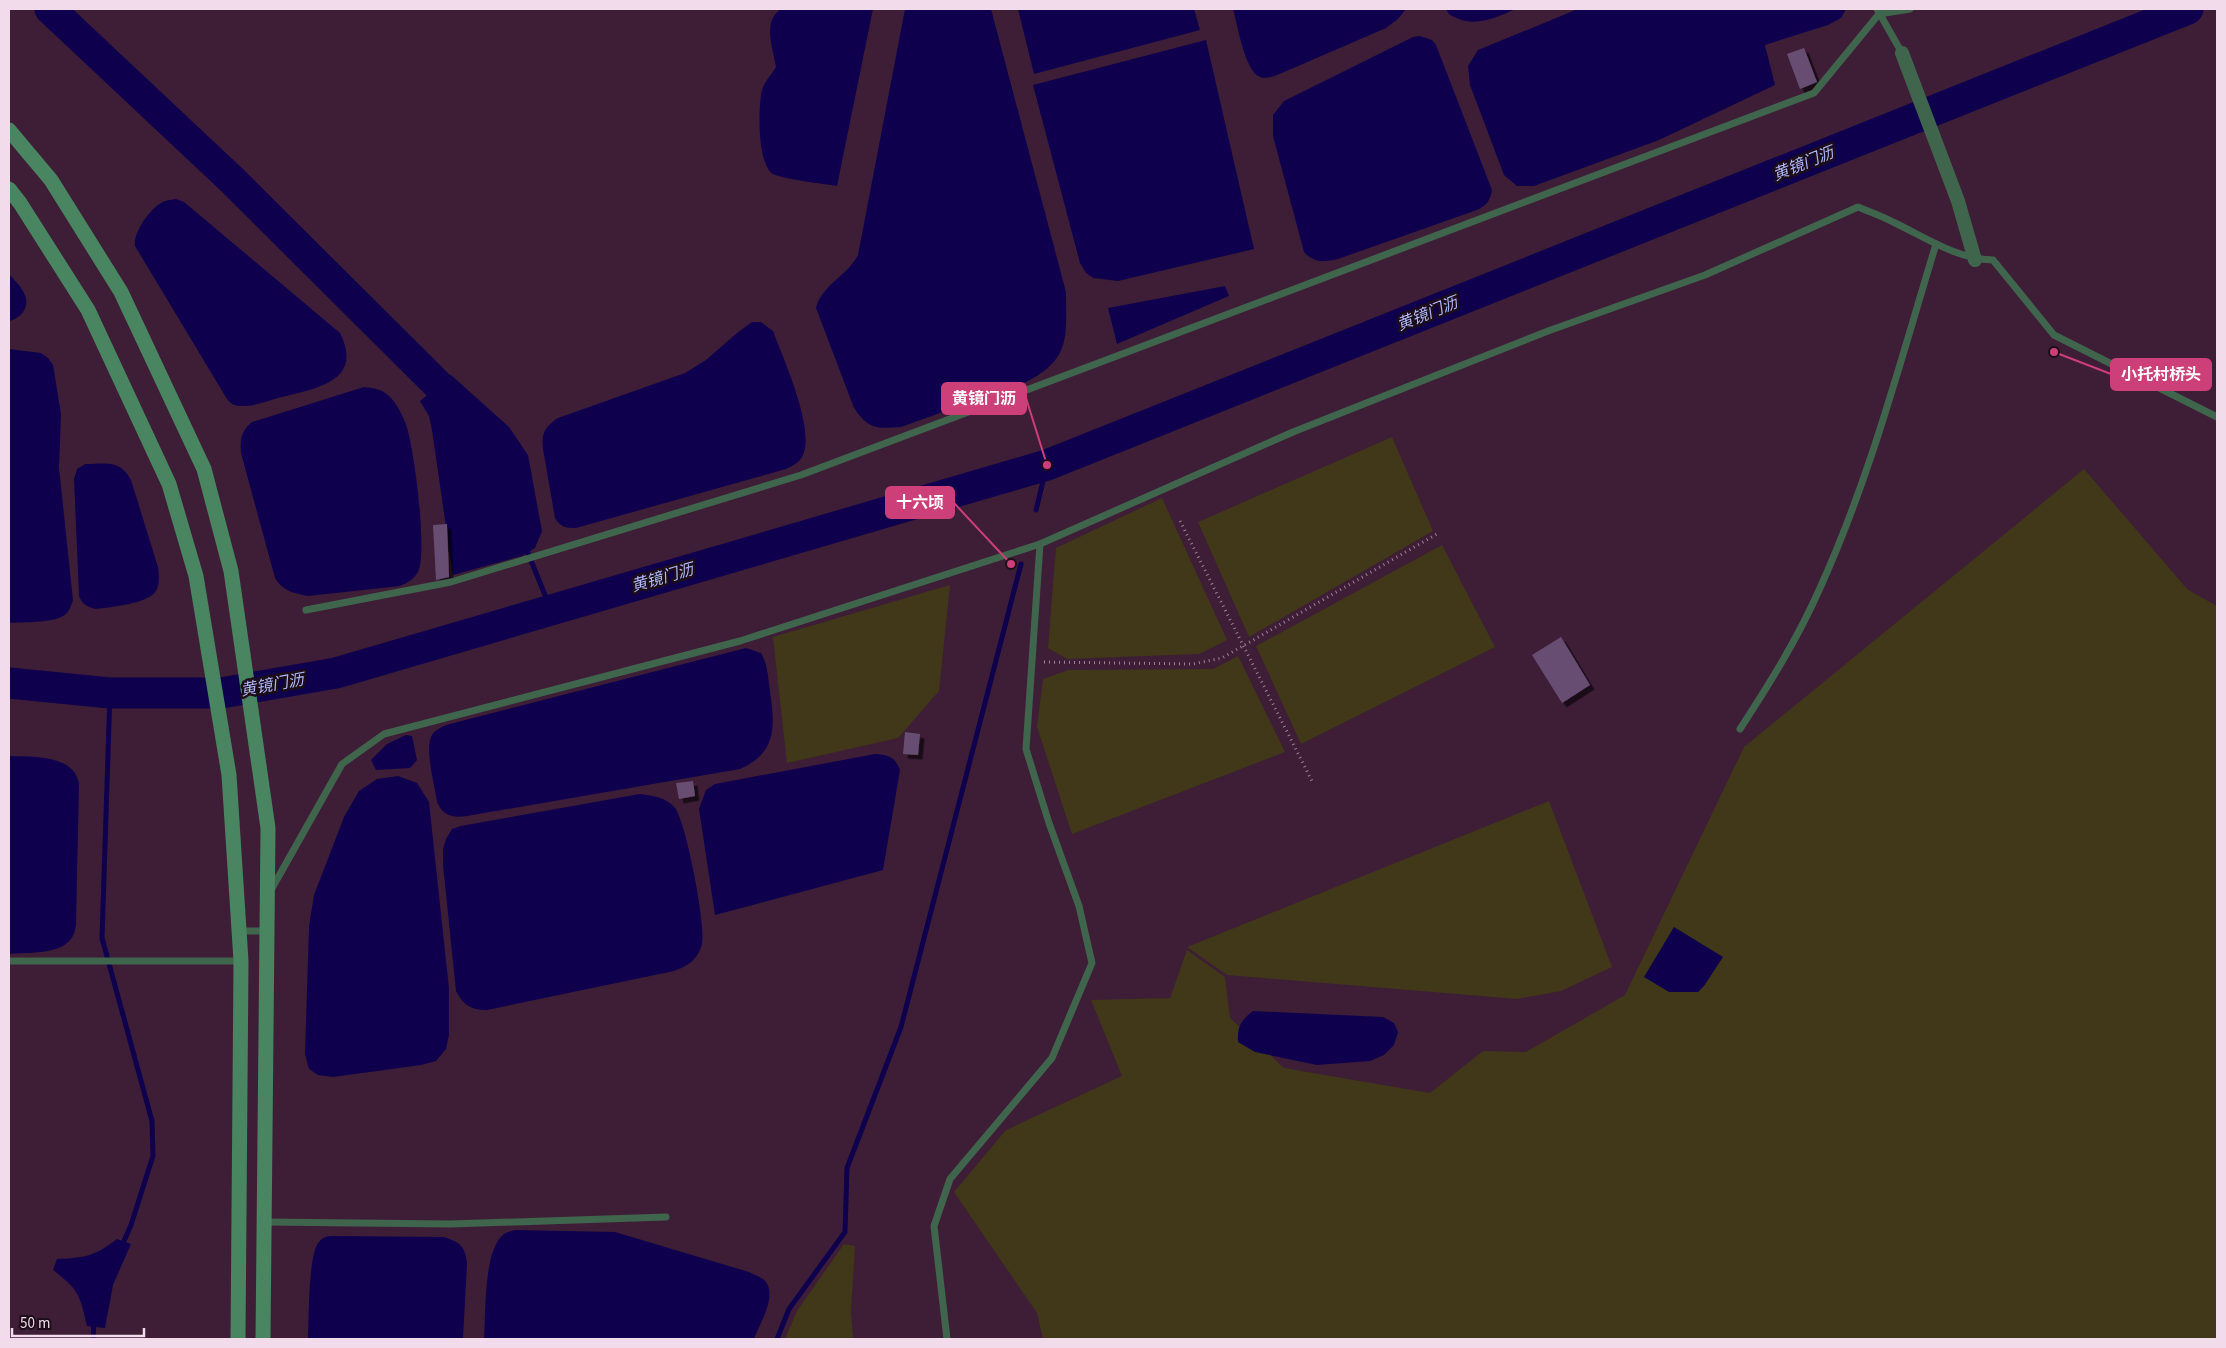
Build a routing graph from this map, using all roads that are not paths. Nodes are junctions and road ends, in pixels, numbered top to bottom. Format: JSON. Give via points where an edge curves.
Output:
{"nodes":[{"id":1,"x":1910,"y":9,"type":"edge"},
{"id":2,"x":1878,"y":12,"type":"edge"},
{"id":3,"x":1902,"y":53,"type":"joint"},
{"id":4,"x":9,"y":130,"type":"edge"},
{"id":5,"x":9,"y":189,"type":"edge"},
{"id":6,"x":1936,"y":244,"type":"junction"},
{"id":7,"x":1975,"y":260,"type":"junction"},
{"id":8,"x":2217,"y":417,"type":"edge"},
{"id":9,"x":1040,"y":544,"type":"junction"},
{"id":10,"x":306,"y":610,"type":"dead end"},
{"id":11,"x":1740,"y":729,"type":"dead end"},
{"id":12,"x":269,"y":895,"type":"junction"},
{"id":13,"x":239,"y":931,"type":"junction"},
{"id":14,"x":267,"y":931,"type":"junction"},
{"id":15,"x":9,"y":960,"type":"edge"},
{"id":16,"x":241,"y":961,"type":"junction"},
{"id":17,"x":666,"y":1217,"type":"dead end"},
{"id":18,"x":264,"y":1222,"type":"junction"},
{"id":19,"x":238,"y":1339,"type":"edge"},
{"id":20,"x":263,"y":1339,"type":"edge"},
{"id":21,"x":947,"y":1339,"type":"edge"}],
"edges":[{"from":1,"to":2,"type":"lane"},
{"from":2,"to":3,"type":"lane"},
{"from":2,"to":10,"type":"lane","via":[[1814,93],[802,475],[451,582]]},
{"from":3,"to":7,"type":"street","via":[[1958,201]]},
{"from":4,"to":12,"type":"main road","via":[[51,180],[121,292],[204,470],[231,571],[268,828]]},
{"from":5,"to":13,"type":"main road","via":[[88,310],[169,484],[196,576],[229,775]]},
{"from":6,"to":7,"type":"lane"},
{"from":6,"to":9,"type":"lane","via":[[1858,207],[1705,275],[1548,331],[1293,432]]},
{"from":6,"to":11,"type":"lane","via":[[1864,477],[1821,587],[1779,669]]},
{"from":7,"to":8,"type":"lane","via":[[1993,260],[2054,335]]},
{"from":9,"to":12,"type":"lane","via":[[740,641],[384,734],[342,764]]},
{"from":9,"to":21,"type":"lane","via":[[1026,749],[1048,823],[1079,906],[1092,963],[1052,1058],[950,1178],[934,1226]]},
{"from":12,"to":14,"type":"main road"},
{"from":13,"to":14,"type":"lane"},
{"from":13,"to":16,"type":"main road"},
{"from":14,"to":18,"type":"main road"},
{"from":15,"to":16,"type":"lane"},
{"from":16,"to":19,"type":"main road"},
{"from":17,"to":18,"type":"lane","via":[[451,1224]]},
{"from":18,"to":20,"type":"main road"}]}
